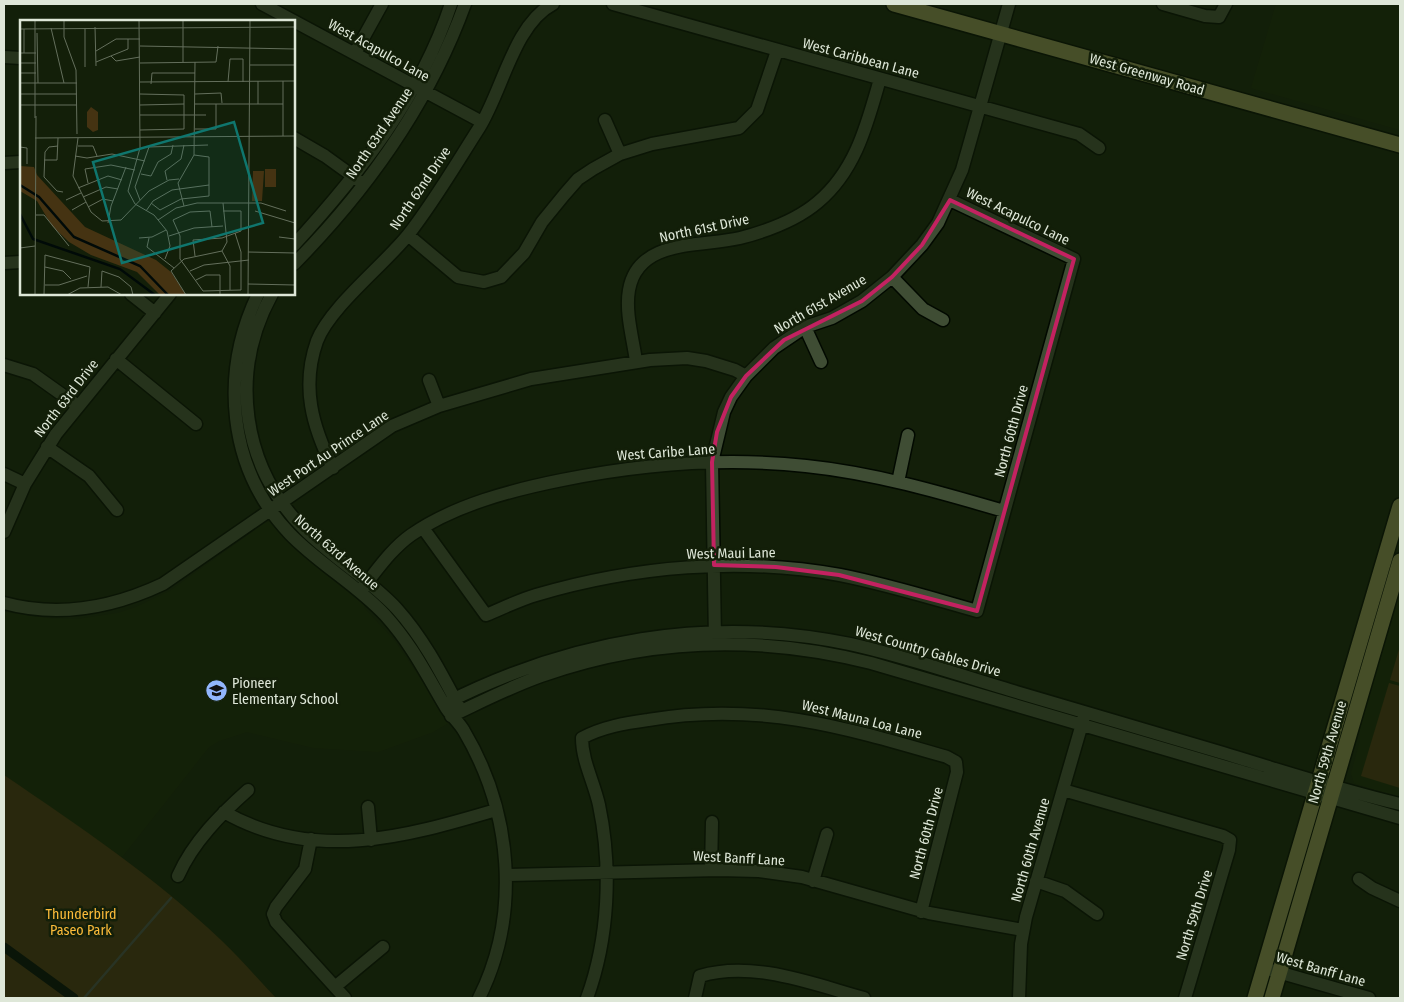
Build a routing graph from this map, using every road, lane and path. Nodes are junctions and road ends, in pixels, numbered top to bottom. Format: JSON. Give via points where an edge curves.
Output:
{"nodes":[{"id":1,"x":262,"y":4,"type":"edge"},
{"id":2,"x":382,"y":4,"type":"edge"},
{"id":3,"x":451,"y":4,"type":"edge"},
{"id":4,"x":465,"y":4,"type":"edge"},
{"id":5,"x":551,"y":4,"type":"edge"},
{"id":6,"x":613,"y":4,"type":"edge"},
{"id":7,"x":894,"y":4,"type":"edge"},
{"id":8,"x":1008,"y":4,"type":"edge"},
{"id":9,"x":1163,"y":4,"type":"edge"},
{"id":10,"x":1226,"y":4,"type":"edge"},
{"id":11,"x":292,"y":20,"type":"edge"},
{"id":12,"x":295,"y":21,"type":"edge"},
{"id":13,"x":1000,"y":33,"type":"junction"},
{"id":14,"x":777,"y":51,"type":"junction"},
{"id":15,"x":355,"y":53,"type":"junction"},
{"id":16,"x":4,"y":57,"type":"edge"},
{"id":17,"x":20,"y":58,"type":"edge"},
{"id":18,"x":880,"y":79,"type":"junction"},
{"id":19,"x":414,"y":86,"type":"junction"},
{"id":20,"x":426,"y":92,"type":"junction"},
{"id":21,"x":980,"y":106,"type":"junction"},
{"id":22,"x":605,"y":120,"type":"dead end"},
{"id":23,"x":482,"y":122,"type":"junction"},
{"id":24,"x":295,"y":139,"type":"edge"},
{"id":25,"x":1400,"y":145,"type":"edge"},
{"id":26,"x":1099,"y":148,"type":"dead end"},
{"id":27,"x":620,"y":154,"type":"junction"},
{"id":28,"x":20,"y":162,"type":"edge"},
{"id":29,"x":4,"y":163,"type":"edge"},
{"id":30,"x":359,"y":180,"type":"junction"},
{"id":31,"x":950,"y":200,"type":"junction"},
{"id":32,"x":408,"y":235,"type":"junction"},
{"id":33,"x":295,"y":244,"type":"edge"},
{"id":34,"x":1074,"y":259,"type":"joint"},
{"id":35,"x":20,"y":262,"type":"edge"},
{"id":36,"x":4,"y":263,"type":"edge"},
{"id":37,"x":295,"y":263,"type":"edge"},
{"id":38,"x":892,"y":277,"type":"junction"},
{"id":39,"x":132,"y":295,"type":"edge"},
{"id":40,"x":169,"y":295,"type":"edge"},
{"id":41,"x":258,"y":295,"type":"edge"},
{"id":42,"x":272,"y":295,"type":"edge"},
{"id":43,"x":155,"y":313,"type":"junction"},
{"id":44,"x":943,"y":320,"type":"dead end"},
{"id":45,"x":806,"y":327,"type":"junction"},
{"id":46,"x":116,"y":360,"type":"junction"},
{"id":47,"x":636,"y":361,"type":"junction"},
{"id":48,"x":822,"y":362,"type":"dead end"},
{"id":49,"x":4,"y":364,"type":"edge"},
{"id":50,"x":746,"y":376,"type":"junction"},
{"id":51,"x":429,"y":380,"type":"dead end"},
{"id":52,"x":78,"y":406,"type":"junction"},
{"id":53,"x":439,"y":406,"type":"junction"},
{"id":54,"x":196,"y":424,"type":"dead end"},
{"id":55,"x":908,"y":435,"type":"dead end"},
{"id":56,"x":46,"y":447,"type":"junction"},
{"id":57,"x":712,"y":462,"type":"junction"},
{"id":58,"x":333,"y":468,"type":"junction"},
{"id":59,"x":4,"y":474,"type":"edge"},
{"id":60,"x":898,"y":482,"type":"junction"},
{"id":61,"x":25,"y":484,"type":"junction"},
{"id":62,"x":1400,"y":506,"type":"edge"},
{"id":63,"x":276,"y":507,"type":"junction"},
{"id":64,"x":117,"y":510,"type":"dead end"},
{"id":65,"x":1004,"y":511,"type":"junction"},
{"id":66,"x":423,"y":528,"type":"junction"},
{"id":67,"x":4,"y":532,"type":"edge"},
{"id":68,"x":1400,"y":561,"type":"edge"},
{"id":69,"x":714,"y":565,"type":"junction"},
{"id":70,"x":364,"y":586,"type":"junction"},
{"id":71,"x":4,"y":603,"type":"edge"},
{"id":72,"x":976,"y":611,"type":"joint"},
{"id":73,"x":715,"y":638,"type":"junction"},
{"id":74,"x":449,"y":702,"type":"junction"},
{"id":75,"x":456,"y":714,"type":"junction"},
{"id":76,"x":1084,"y":719,"type":"junction"},
{"id":77,"x":956,"y":762,"type":"joint"},
{"id":78,"x":1317,"y":787,"type":"junction"},
{"id":79,"x":248,"y":790,"type":"dead end"},
{"id":80,"x":1063,"y":790,"type":"junction"},
{"id":81,"x":1332,"y":792,"type":"junction"},
{"id":82,"x":1400,"y":804,"type":"edge"},
{"id":83,"x":368,"y":807,"type":"dead end"},
{"id":84,"x":496,"y":810,"type":"junction"},
{"id":85,"x":224,"y":812,"type":"junction"},
{"id":86,"x":1400,"y":818,"type":"edge"},
{"id":87,"x":712,"y":822,"type":"dead end"},
{"id":88,"x":827,"y":834,"type":"dead end"},
{"id":89,"x":311,"y":839,"type":"junction"},
{"id":90,"x":371,"y":840,"type":"junction"},
{"id":91,"x":711,"y":870,"type":"junction"},
{"id":92,"x":607,"y":872,"type":"junction"},
{"id":93,"x":507,"y":875,"type":"junction"},
{"id":94,"x":178,"y":876,"type":"dead end"},
{"id":95,"x":1359,"y":879,"type":"dead end"},
{"id":96,"x":813,"y":881,"type":"junction"},
{"id":97,"x":1036,"y":881,"type":"junction"},
{"id":98,"x":1400,"y":901,"type":"edge"},
{"id":99,"x":921,"y":912,"type":"junction"},
{"id":100,"x":1097,"y":914,"type":"dead end"},
{"id":101,"x":1023,"y":930,"type":"junction"},
{"id":102,"x":383,"y":947,"type":"dead end"},
{"id":103,"x":1264,"y":968,"type":"junction"},
{"id":104,"x":1280,"y":973,"type":"junction"},
{"id":105,"x":336,"y":986,"type":"junction"},
{"id":106,"x":345,"y":998,"type":"edge"},
{"id":107,"x":479,"y":998,"type":"edge"},
{"id":108,"x":586,"y":998,"type":"edge"},
{"id":109,"x":695,"y":998,"type":"edge"},
{"id":110,"x":864,"y":998,"type":"edge"},
{"id":111,"x":1019,"y":998,"type":"edge"},
{"id":112,"x":1185,"y":998,"type":"edge"},
{"id":113,"x":1254,"y":998,"type":"edge"},
{"id":114,"x":1272,"y":998,"type":"edge"},
{"id":115,"x":1370,"y":998,"type":"edge"}],
"edges":[{"from":1,"to":11,"type":"street","name":"West Acapulco Lane"},
{"from":2,"to":15,"type":"street"},
{"from":3,"to":19,"type":"street","name":"North 63rd Avenue","via":[[434,48]]},
{"from":4,"to":20,"type":"street","name":"North 63rd Avenue"},
{"from":5,"to":23,"type":"street","name":"North 62nd Drive","via":[[534,17],[522,36]]},
{"from":6,"to":14,"type":"street","name":"West Caribbean Lane"},
{"from":7,"to":13,"type":"main road","name":"West Greenway Road"},
{"from":8,"to":13,"type":"street","name":"North 61st Avenue"},
{"from":9,"to":10,"type":"street","via":[[1219,17]]},
{"from":12,"to":15,"type":"street","name":"West Acapulco Lane"},
{"from":13,"to":21,"type":"street","name":"North 61st Avenue"},
{"from":13,"to":25,"type":"main road","name":"West Greenway Road"},
{"from":14,"to":18,"type":"street","name":"West Caribbean Lane"},
{"from":14,"to":27,"type":"street","via":[[756,110],[739,128],[652,144]]},
{"from":15,"to":19,"type":"street","name":"West Acapulco Lane"},
{"from":16,"to":17,"type":"street"},
{"from":18,"to":21,"type":"street","name":"West Caribbean Lane"},
{"from":18,"to":47,"type":"street","name":"North 61st Drive","via":[[856,152],[846,172],[818,202],[781,224],[740,238],[662,250],[639,268],[628,292]]},
{"from":19,"to":20,"type":"street","name":"West Acapulco Lane"},
{"from":19,"to":30,"type":"street","name":"North 63rd Avenue"},
{"from":20,"to":23,"type":"street","name":"West Acapulco Lane"},
{"from":20,"to":30,"type":"street","name":"North 63rd Avenue","via":[[379,165]]},
{"from":21,"to":26,"type":"street","name":"West Caribbean Lane","via":[[1079,134]]},
{"from":21,"to":31,"type":"street","name":"North 61st Avenue"},
{"from":22,"to":27,"type":"street"},
{"from":23,"to":32,"type":"street","name":"North 62nd Drive"},
{"from":24,"to":30,"type":"street"},
{"from":27,"to":32,"type":"street","via":[[578,180],[542,222],[510,270],[491,280],[476,282],[458,277]]},
{"from":28,"to":29,"type":"street"},
{"from":30,"to":33,"type":"street","name":"North 63rd Avenue"},
{"from":30,"to":37,"type":"street","name":"North 63rd Avenue"},
{"from":31,"to":34,"type":"street","name":"West Acapulco Lane"},
{"from":31,"to":38,"type":"street","name":"North 61st Avenue","via":[[938,224]]},
{"from":32,"to":58,"type":"street","name":"North 62nd Drive","via":[[337,312],[318,339],[309,369],[308,398],[319,440]]},
{"from":34,"to":65,"type":"street","name":"North 60th Drive"},
{"from":35,"to":36,"type":"street"},
{"from":38,"to":44,"type":"street","via":[[923,309]]},
{"from":38,"to":45,"type":"street","name":"North 61st Avenue","via":[[862,301],[832,318]]},
{"from":39,"to":43,"type":"street"},
{"from":40,"to":43,"type":"street","name":"North 63rd Drive"},
{"from":41,"to":63,"type":"street","name":"North 63rd Avenue","via":[[243,328],[237,354],[234,409],[236,430],[247,465]]},
{"from":42,"to":63,"type":"street","name":"North 63rd Avenue","via":[[251,345],[246,399],[254,449]]},
{"from":43,"to":46,"type":"street","name":"North 63rd Drive"},
{"from":45,"to":48,"type":"street"},
{"from":45,"to":50,"type":"street","name":"North 61st Avenue","via":[[784,340]]},
{"from":46,"to":52,"type":"street","name":"North 63rd Drive"},
{"from":46,"to":54,"type":"street"},
{"from":47,"to":50,"type":"street","name":"West Port Au Prince Lane","via":[[688,358],[721,365]]},
{"from":47,"to":53,"type":"street","name":"West Port Au Prince Lane","via":[[531,379]]},
{"from":49,"to":52,"type":"street","via":[[33,374]]},
{"from":50,"to":57,"type":"street","name":"North 61st Avenue","via":[[724,412]]},
{"from":51,"to":53,"type":"street"},
{"from":52,"to":56,"type":"street","name":"North 63rd Drive"},
{"from":53,"to":58,"type":"street","name":"West Port Au Prince Lane","via":[[392,426]]},
{"from":55,"to":60,"type":"street"},
{"from":56,"to":61,"type":"street","name":"North 63rd Drive"},
{"from":56,"to":64,"type":"street","via":[[89,476]]},
{"from":57,"to":60,"type":"street","name":"West Caribe Lane","via":[[806,466]]},
{"from":57,"to":66,"type":"street","name":"West Caribe Lane","via":[[643,466],[534,485],[488,500]]},
{"from":57,"to":69,"type":"street","name":"North 61st Avenue"},
{"from":58,"to":63,"type":"street","name":"West Port Au Prince Lane"},
{"from":59,"to":61,"type":"street"},
{"from":60,"to":65,"type":"street","name":"West Caribe Lane"},
{"from":61,"to":67,"type":"street","name":"North 63rd Drive"},
{"from":62,"to":78,"type":"main road","name":"North 59th Avenue"},
{"from":63,"to":70,"type":"street","name":"North 63rd Avenue","via":[[307,541]]},
{"from":63,"to":71,"type":"street","name":"West Port Au Prince Lane","via":[[163,584],[125,600],[101,607],[60,610]]},
{"from":65,"to":72,"type":"street","name":"North 60th Drive"},
{"from":66,"to":69,"type":"street","name":"West Maui Lane","via":[[486,614],[535,595],[586,583],[642,572]]},
{"from":66,"to":70,"type":"street","name":"West Caribe Lane","via":[[396,548]]},
{"from":68,"to":81,"type":"main road","name":"North 59th Avenue"},
{"from":69,"to":72,"type":"street","name":"West Maui Lane","via":[[776,567],[839,575]]},
{"from":69,"to":73,"type":"street","name":"North 61st Avenue"},
{"from":70,"to":74,"type":"street","name":"North 63rd Avenue","via":[[396,609],[412,628],[431,655]]},
{"from":73,"to":74,"type":"street","name":"West Country Gables Drive","via":[[640,639],[584,650],[535,664]]},
{"from":73,"to":75,"type":"street","name":"West Country Gables Drive","via":[[588,662],[522,683]]},
{"from":73,"to":76,"type":"street","name":"West Country Gables Drive","via":[[849,657]]},
{"from":74,"to":75,"type":"street","name":"North 63rd Avenue"},
{"from":75,"to":84,"type":"street","name":"North 63rd Avenue","via":[[484,773]]},
{"from":76,"to":78,"type":"street","name":"West Country Gables Drive"},
{"from":76,"to":80,"type":"street","name":"North 60th Avenue"},
{"from":77,"to":92,"type":"street","name":"West Mauna Loa Lane","via":[[830,724],[758,714],[728,712],[660,718],[602,730],[582,738],[582,751],[599,805]]},
{"from":77,"to":99,"type":"street","name":"North 60th Drive","via":[[958,772]]},
{"from":78,"to":81,"type":"street","name":"West Country Gables Drive"},
{"from":78,"to":103,"type":"main road","name":"North 59th Avenue"},
{"from":79,"to":85,"type":"street"},
{"from":80,"to":97,"type":"street","name":"North 60th Avenue"},
{"from":80,"to":112,"type":"street","name":"North 59th Drive","via":[[1230,840]]},
{"from":81,"to":82,"type":"street","name":"West Country Gables Drive"},
{"from":81,"to":86,"type":"street","name":"West Country Gables Drive"},
{"from":81,"to":104,"type":"main road","name":"North 59th Avenue"},
{"from":83,"to":90,"type":"street"},
{"from":84,"to":90,"type":"street","via":[[426,830]]},
{"from":84,"to":93,"type":"street","name":"North 63rd Avenue"},
{"from":85,"to":89,"type":"street","via":[[261,828]]},
{"from":85,"to":94,"type":"street","via":[[193,850]]},
{"from":87,"to":91,"type":"street"},
{"from":88,"to":96,"type":"street"},
{"from":89,"to":90,"type":"street"},
{"from":89,"to":105,"type":"street","via":[[305,868],[273,914],[276,922]]},
{"from":91,"to":92,"type":"street","name":"West Banff Lane"},
{"from":91,"to":96,"type":"street","name":"West Banff Lane","via":[[759,871]]},
{"from":92,"to":93,"type":"street","name":"West Banff Lane"},
{"from":92,"to":108,"type":"street","via":[[601,940]]},
{"from":93,"to":107,"type":"street","name":"North 63rd Avenue","via":[[501,932]]},
{"from":95,"to":98,"type":"street"},
{"from":96,"to":99,"type":"street","name":"West Banff Lane"},
{"from":97,"to":100,"type":"street","via":[[1065,891]]},
{"from":97,"to":101,"type":"street","name":"North 60th Avenue"},
{"from":99,"to":101,"type":"street","name":"West Banff Lane"},
{"from":101,"to":111,"type":"street","name":"North 60th Avenue"},
{"from":102,"to":105,"type":"street"},
{"from":103,"to":104,"type":"street","name":"West Banff Lane"},
{"from":103,"to":113,"type":"main road","name":"North 59th Avenue"},
{"from":104,"to":114,"type":"main road","name":"North 59th Avenue"},
{"from":104,"to":115,"type":"street","name":"West Banff Lane"},
{"from":105,"to":106,"type":"street"},
{"from":109,"to":110,"type":"street","via":[[700,976],[712,972],[767,973]]}]}
